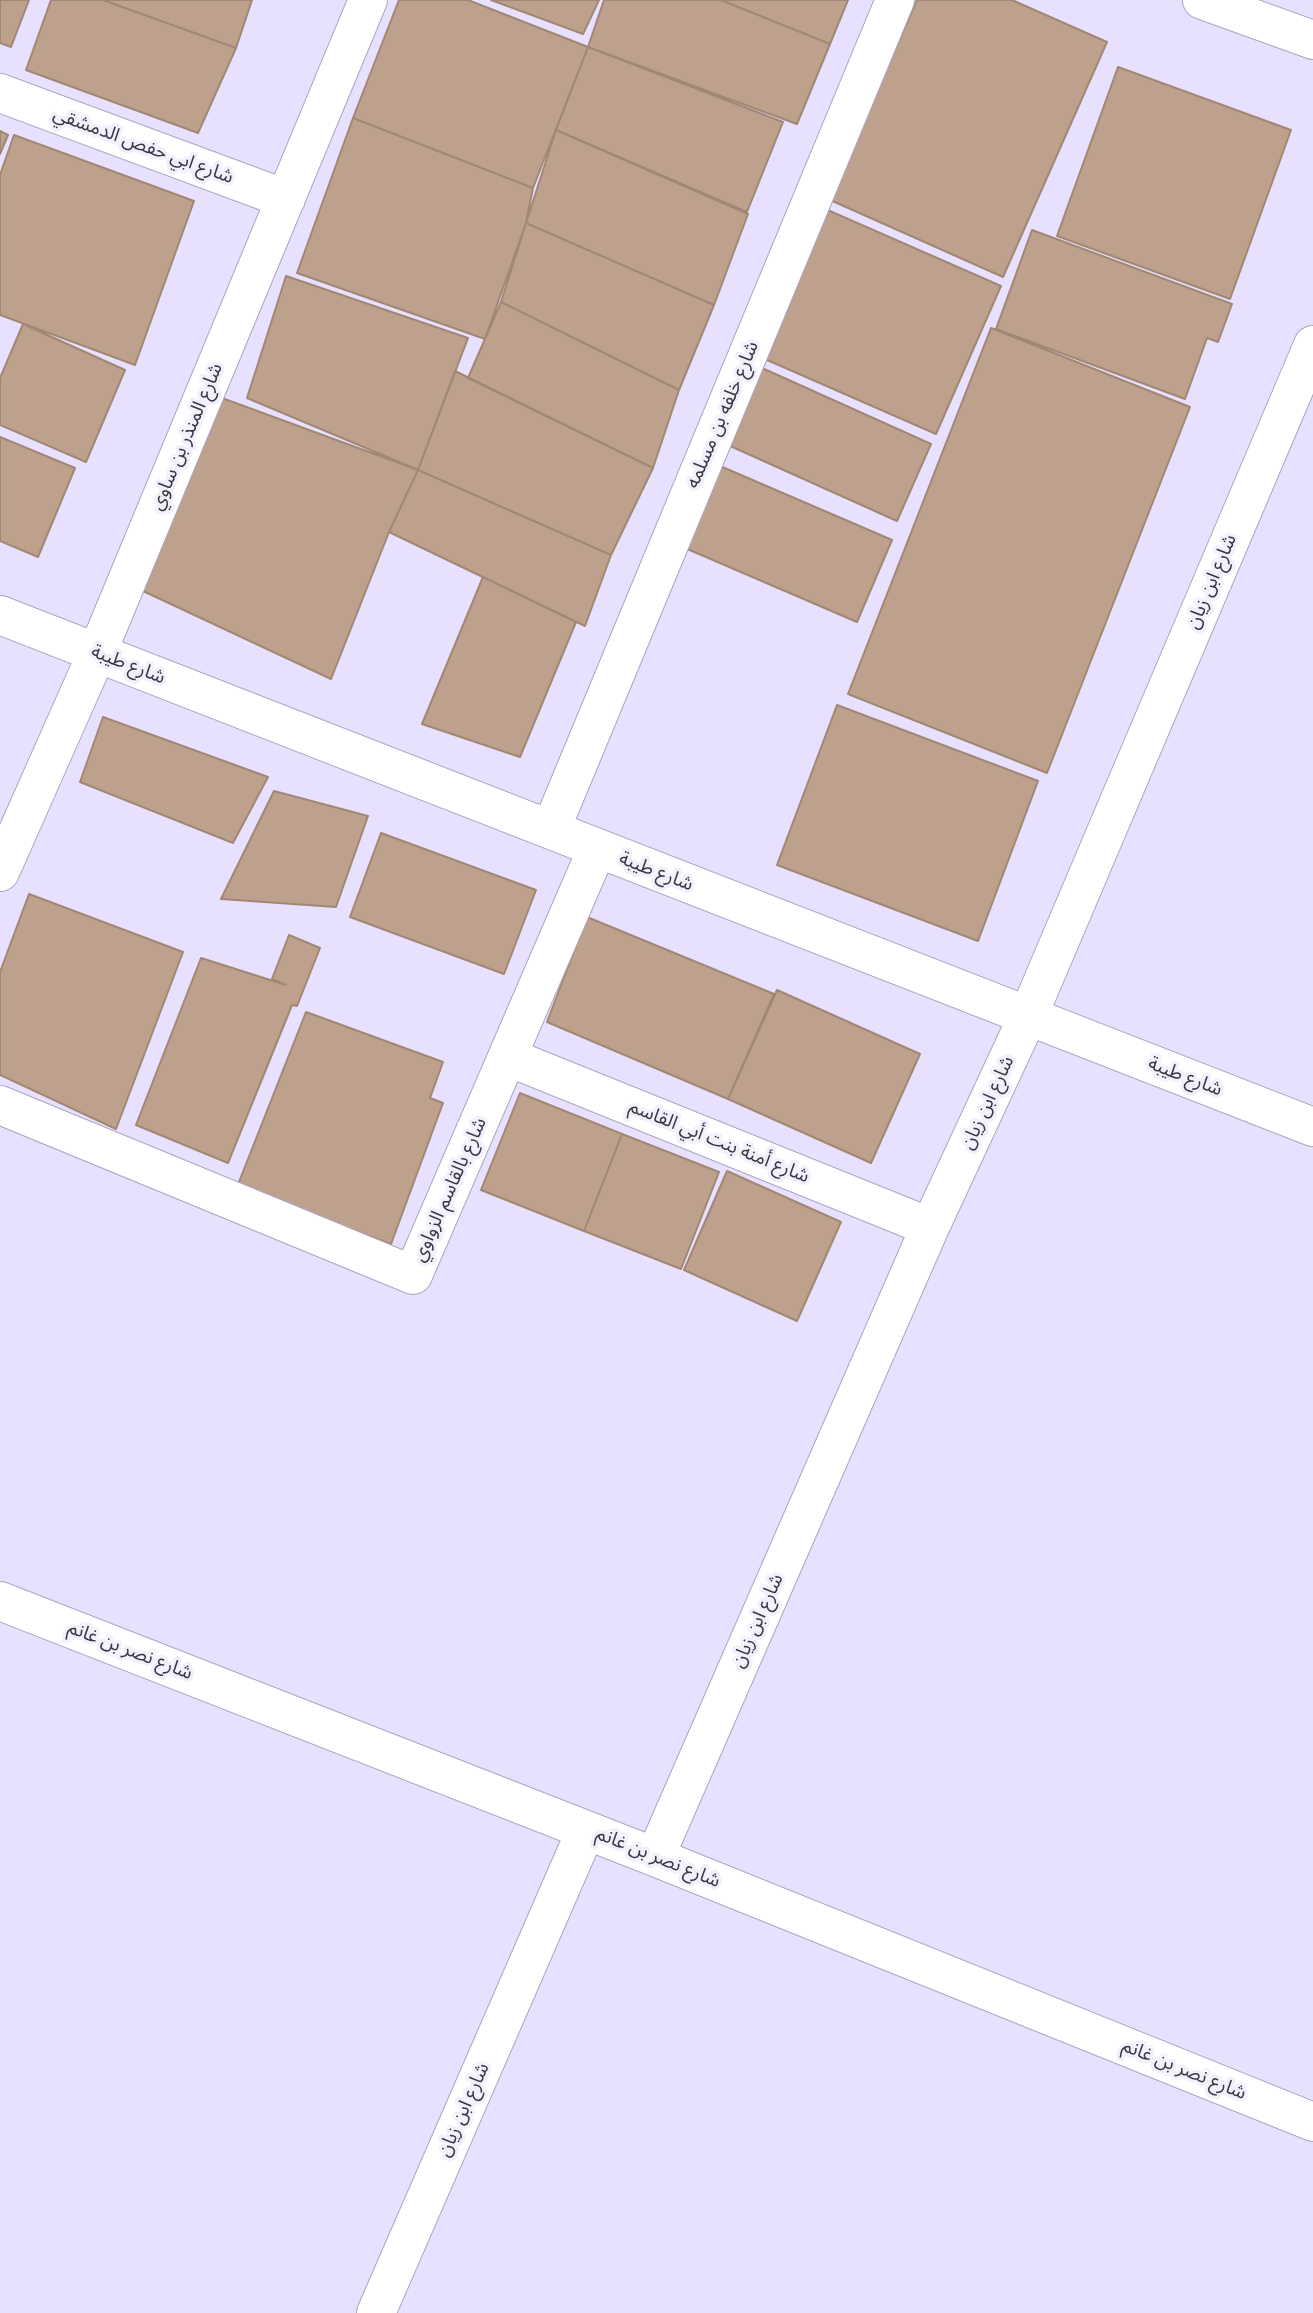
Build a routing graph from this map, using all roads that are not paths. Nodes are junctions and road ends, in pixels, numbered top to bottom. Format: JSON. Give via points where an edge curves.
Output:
{"nodes":[{"id":1,"x":368,"y":0,"type":"edge"},
{"id":2,"x":895,"y":0,"type":"edge"},
{"id":3,"x":1202,"y":0,"type":"edge"},
{"id":4,"x":1313,"y":40,"type":"edge"},
{"id":5,"x":0,"y":93,"type":"edge"},
{"id":6,"x":286,"y":200,"type":"junction"},
{"id":7,"x":1313,"y":345,"type":"edge"},
{"id":8,"x":0,"y":615,"type":"edge"},
{"id":9,"x":97,"y":653,"type":"junction"},
{"id":10,"x":551,"y":830,"type":"junction"},
{"id":11,"x":597,"y":849,"type":"junction"},
{"id":12,"x":0,"y":872,"type":"edge"},
{"id":13,"x":1028,"y":1016,"type":"junction"},
{"id":14,"x":508,"y":1057,"type":"junction"},
{"id":15,"x":0,"y":1105,"type":"edge"},
{"id":16,"x":1313,"y":1127,"type":"edge"},
{"id":17,"x":930,"y":1227,"type":"junction"},
{"id":18,"x":0,"y":1601,"type":"edge"},
{"id":19,"x":586,"y":1830,"type":"junction"},
{"id":20,"x":655,"y":1857,"type":"junction"},
{"id":21,"x":1313,"y":2122,"type":"edge"},
{"id":22,"x":376,"y":2313,"type":"edge"}],
"edges":[{"from":1,"to":6,"type":"street","name":"شارع المنذر بن ساوي"},
{"from":2,"to":10,"type":"street","name":"شارع خلفه بن مسلمه"},
{"from":3,"to":4,"type":"street"},
{"from":5,"to":6,"type":"street","name":"شارع ابي حفص الدمشقي"},
{"from":6,"to":9,"type":"street","name":"شارع المنذر بن ساوي"},
{"from":7,"to":13,"type":"street","name":"شارع ابن زيان"},
{"from":8,"to":9,"type":"street","name":"شارع طيبة"},
{"from":9,"to":10,"type":"street","name":"شارع طيبة"},
{"from":9,"to":12,"type":"street","name":"شارع المنذر بن ساوي"},
{"from":10,"to":11,"type":"street","name":"شارع طيبة"},
{"from":11,"to":13,"type":"street","name":"شارع طيبة"},
{"from":11,"to":14,"type":"street","name":"شارع بالقاسم الزواوي"},
{"from":13,"to":16,"type":"street","name":"شارع طيبة"},
{"from":13,"to":17,"type":"street","name":"شارع ابن زيان"},
{"from":14,"to":15,"type":"street","name":"شارع بالقاسم الزواوي","via":[[413,1275]]},
{"from":14,"to":17,"type":"street","name":"شارع أمنة بنت أبي القاسم"},
{"from":17,"to":20,"type":"street","name":"شارع ابن زيان"},
{"from":18,"to":19,"type":"street","name":"شارع نصر بن غانم"},
{"from":19,"to":20,"type":"street","name":"شارع نصر بن غانم"},
{"from":19,"to":22,"type":"street","name":"شارع ابن زيان"},
{"from":20,"to":21,"type":"street","name":"شارع نصر بن غانم"}]}
